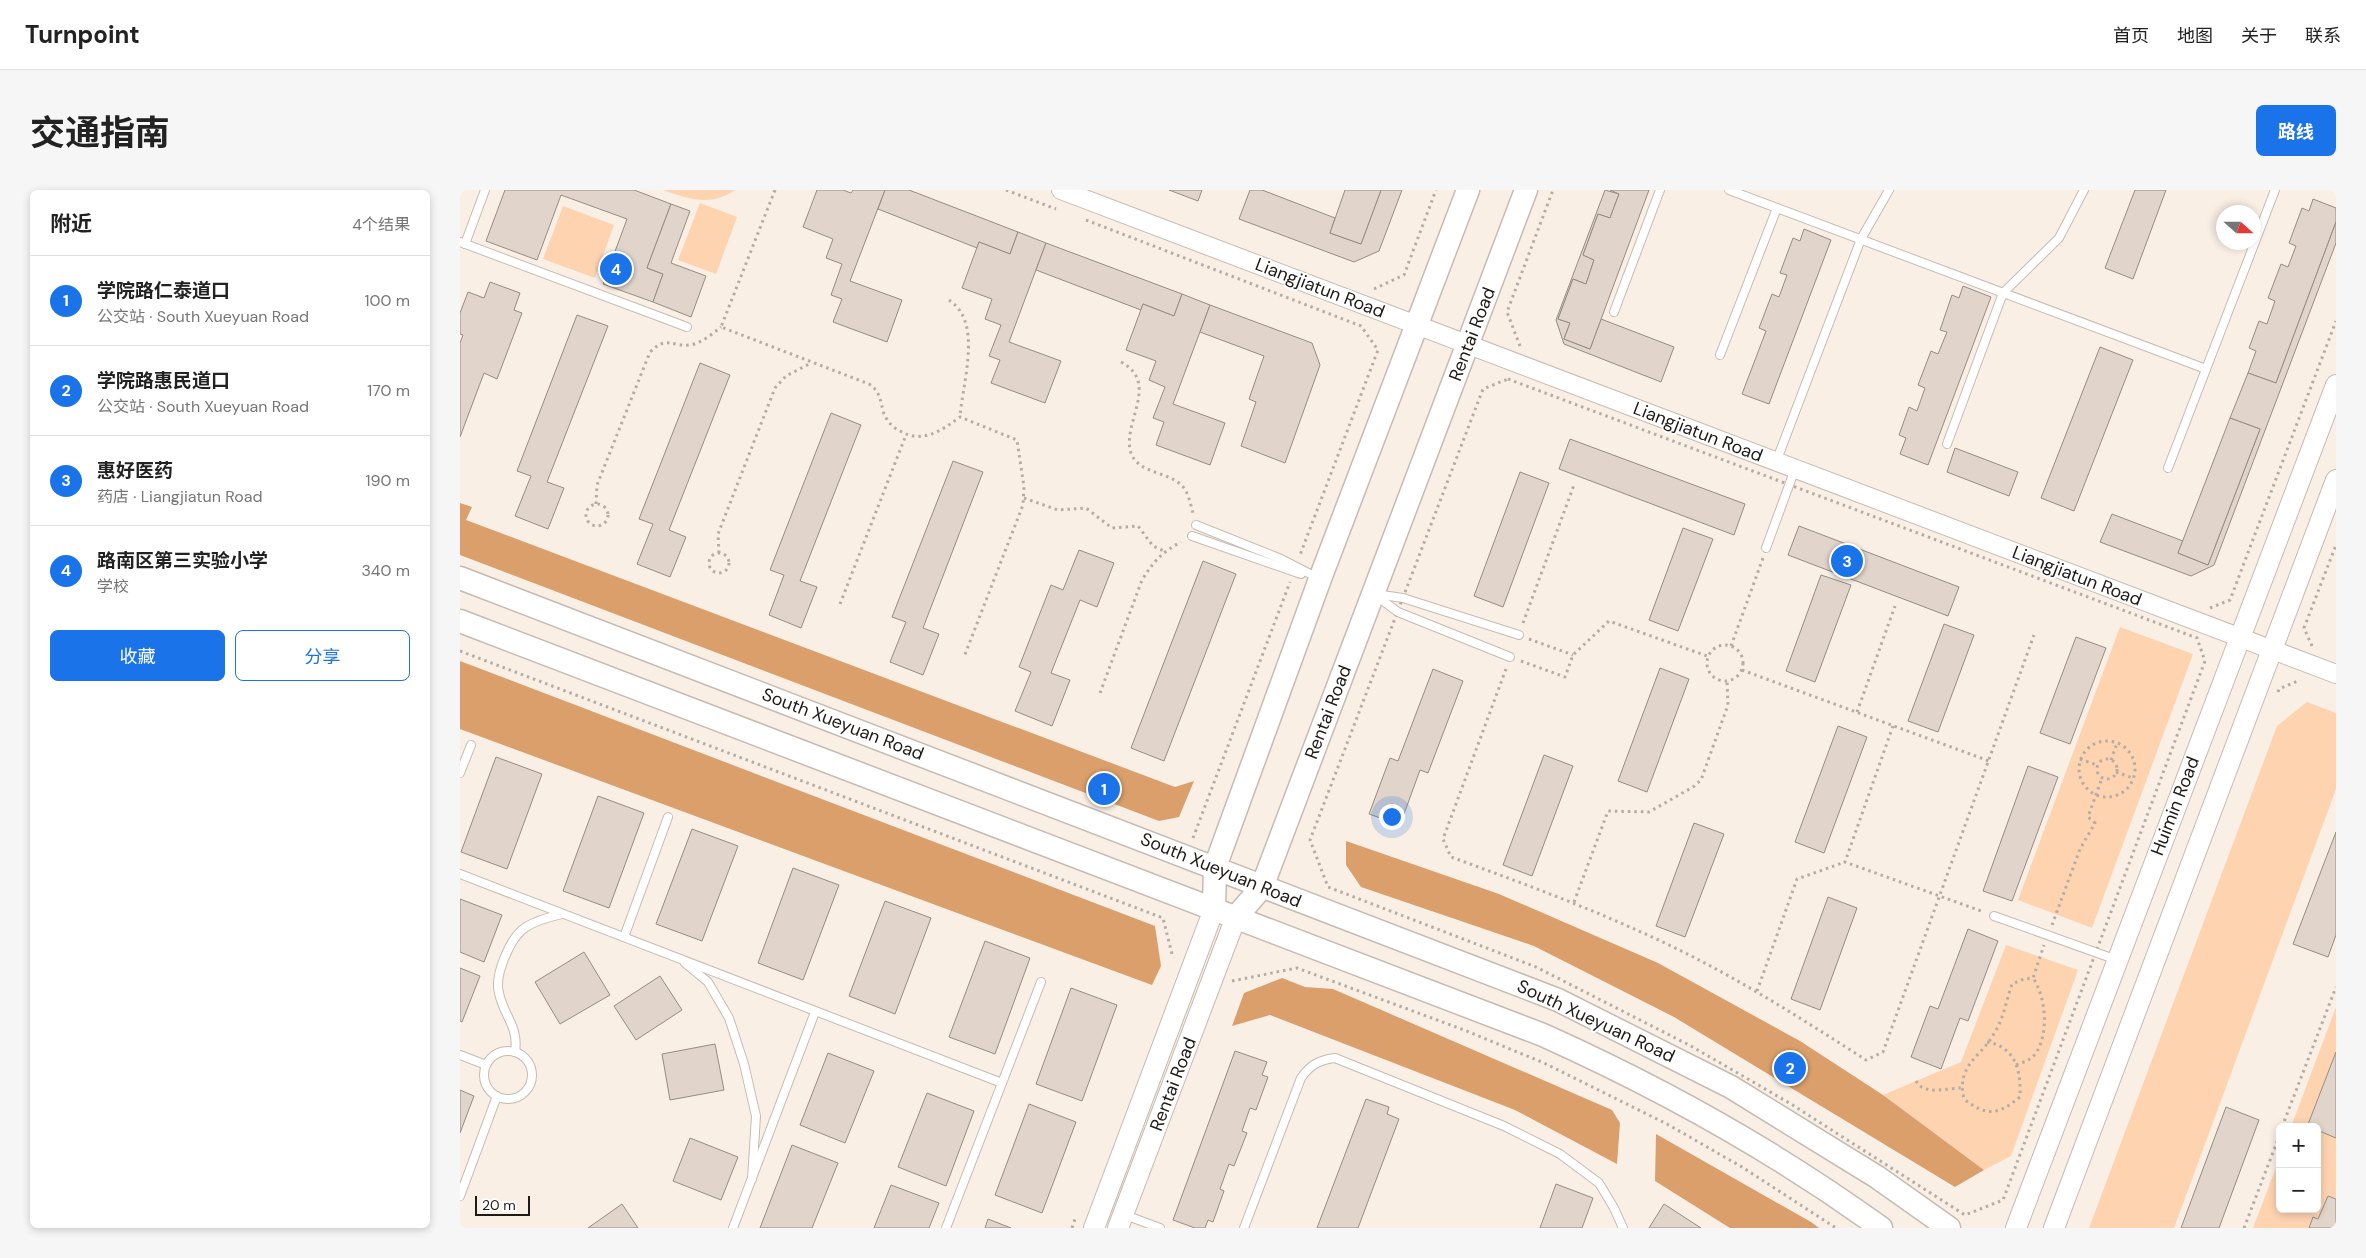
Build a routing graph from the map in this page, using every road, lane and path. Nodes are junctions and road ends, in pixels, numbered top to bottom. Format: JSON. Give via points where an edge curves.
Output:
{"nodes":[{"id":1,"x":485,"y":190,"type":"edge"},
{"id":2,"x":775,"y":190,"type":"edge"},
{"id":3,"x":1006,"y":190,"type":"edge"},
{"id":4,"x":1061,"y":190,"type":"edge"},
{"id":5,"x":1436,"y":190,"type":"edge"},
{"id":6,"x":1468,"y":190,"type":"edge"},
{"id":7,"x":1526,"y":190,"type":"edge"},
{"id":8,"x":1553,"y":190,"type":"edge"},
{"id":9,"x":1660,"y":190,"type":"edge"},
{"id":10,"x":1729,"y":190,"type":"edge"},
{"id":11,"x":1889,"y":190,"type":"edge"},
{"id":12,"x":2084,"y":190,"type":"edge"},
{"id":13,"x":2274,"y":190,"type":"edge"},
{"id":14,"x":1081,"y":194,"type":"edge"},
{"id":15,"x":1777,"y":208,"type":"junction"},
{"id":16,"x":1062,"y":211,"type":"dead end"},
{"id":17,"x":1080,"y":218,"type":"dead end"},
{"id":18,"x":1861,"y":240,"type":"junction"},
{"id":19,"x":462,"y":243,"type":"edge"},
{"id":20,"x":1375,"y":289,"type":"dead end"},
{"id":21,"x":2003,"y":293,"type":"junction"},
{"id":22,"x":950,"y":300,"type":"dead end"},
{"id":23,"x":1614,"y":312,"type":"dead end"},
{"id":24,"x":2336,"y":321,"type":"edge"},
{"id":25,"x":1417,"y":325,"type":"junction"},
{"id":26,"x":687,"y":327,"type":"dead end"},
{"id":27,"x":721,"y":327,"type":"junction"},
{"id":28,"x":1468,"y":345,"type":"junction"},
{"id":29,"x":1520,"y":347,"type":"dead end"},
{"id":30,"x":1720,"y":355,"type":"dead end"},
{"id":31,"x":812,"y":362,"type":"junction"},
{"id":32,"x":1121,"y":362,"type":"dead end"},
{"id":33,"x":2206,"y":369,"type":"junction"},
{"id":34,"x":1508,"y":379,"type":"dead end"},
{"id":35,"x":2336,"y":385,"type":"edge"},
{"id":36,"x":960,"y":417,"type":"junction"},
{"id":37,"x":906,"y":435,"type":"junction"},
{"id":38,"x":1947,"y":444,"type":"dead end"},
{"id":39,"x":1776,"y":462,"type":"junction"},
{"id":40,"x":2168,"y":468,"type":"dead end"},
{"id":41,"x":1795,"y":469,"type":"junction"},
{"id":42,"x":2336,"y":480,"type":"edge"},
{"id":43,"x":1574,"y":485,"type":"dead end"},
{"id":44,"x":1024,"y":498,"type":"junction"},
{"id":45,"x":596,"y":504,"type":"junction"},
{"id":46,"x":1196,"y":526,"type":"joint"},
{"id":47,"x":1192,"y":536,"type":"joint"},
{"id":48,"x":2336,"y":545,"type":"edge"},
{"id":49,"x":1766,"y":548,"type":"joint"},
{"id":50,"x":1164,"y":551,"type":"junction"},
{"id":51,"x":719,"y":552,"type":"junction"},
{"id":52,"x":1295,"y":569,"type":"junction"},
{"id":53,"x":460,"y":578,"type":"edge"},
{"id":54,"x":1320,"y":579,"type":"junction"},
{"id":55,"x":1373,"y":594,"type":"junction"},
{"id":56,"x":1403,"y":598,"type":"junction"},
{"id":57,"x":840,"y":604,"type":"dead end"},
{"id":58,"x":1895,"y":606,"type":"dead end"},
{"id":59,"x":2209,"y":609,"type":"dead end"},
{"id":60,"x":1398,"y":612,"type":"junction"},
{"id":61,"x":460,"y":621,"type":"edge"},
{"id":62,"x":1518,"y":635,"type":"junction"},
{"id":63,"x":2034,"y":635,"type":"dead end"},
{"id":64,"x":2239,"y":637,"type":"junction"},
{"id":65,"x":2197,"y":638,"type":"dead end"},
{"id":66,"x":1731,"y":646,"type":"junction"},
{"id":67,"x":2313,"y":648,"type":"dead end"},
{"id":68,"x":2271,"y":649,"type":"junction"},
{"id":69,"x":460,"y":651,"type":"edge"},
{"id":70,"x":1573,"y":655,"type":"junction"},
{"id":71,"x":1707,"y":656,"type":"junction"},
{"id":72,"x":964,"y":657,"type":"dead end"},
{"id":73,"x":1510,"y":657,"type":"junction"},
{"id":74,"x":1742,"y":670,"type":"junction"},
{"id":75,"x":2336,"y":674,"type":"edge"},
{"id":76,"x":1726,"y":681,"type":"junction"},
{"id":77,"x":1100,"y":693,"type":"dead end"},
{"id":78,"x":1857,"y":712,"type":"junction"},
{"id":79,"x":1893,"y":726,"type":"junction"},
{"id":80,"x":2117,"y":743,"type":"junction"},
{"id":81,"x":471,"y":745,"type":"dead end"},
{"id":82,"x":2080,"y":759,"type":"junction"},
{"id":83,"x":2110,"y":760,"type":"junction"},
{"id":84,"x":1989,"y":761,"type":"junction"},
{"id":85,"x":2097,"y":765,"type":"junction"},
{"id":86,"x":2116,"y":772,"type":"junction"},
{"id":87,"x":460,"y":773,"type":"edge"},
{"id":88,"x":2102,"y":778,"type":"junction"},
{"id":89,"x":2133,"y":778,"type":"junction"},
{"id":90,"x":2096,"y":795,"type":"junction"},
{"id":91,"x":668,"y":817,"type":"dead end"},
{"id":92,"x":1184,"y":834,"type":"dead end"},
{"id":93,"x":1846,"y":862,"type":"junction"},
{"id":94,"x":1215,"y":866,"type":"junction"},
{"id":95,"x":460,"y":874,"type":"edge"},
{"id":96,"x":1262,"y":887,"type":"junction"},
{"id":97,"x":1940,"y":896,"type":"junction"},
{"id":98,"x":1574,"y":902,"type":"junction"},
{"id":99,"x":1214,"y":909,"type":"junction"},
{"id":100,"x":564,"y":914,"type":"junction"},
{"id":101,"x":1994,"y":916,"type":"joint"},
{"id":102,"x":1236,"y":917,"type":"junction"},
{"id":103,"x":2048,"y":935,"type":"junction"},
{"id":104,"x":624,"y":936,"type":"junction"},
{"id":105,"x":2096,"y":953,"type":"junction"},
{"id":106,"x":680,"y":959,"type":"junction"},
{"id":107,"x":2117,"y":960,"type":"junction"},
{"id":108,"x":1171,"y":965,"type":"dead end"},
{"id":109,"x":2033,"y":978,"type":"junction"},
{"id":110,"x":1233,"y":979,"type":"dead end"},
{"id":111,"x":1041,"y":982,"type":"dead end"},
{"id":112,"x":2336,"y":987,"type":"edge"},
{"id":113,"x":1757,"y":991,"type":"junction"},
{"id":114,"x":815,"y":1012,"type":"junction"},
{"id":115,"x":1988,"y":1042,"type":"junction"},
{"id":116,"x":515,"y":1052,"type":"junction"},
{"id":117,"x":460,"y":1055,"type":"edge"},
{"id":118,"x":2016,"y":1065,"type":"junction"},
{"id":119,"x":486,"y":1066,"type":"junction"},
{"id":120,"x":1916,"y":1081,"type":"dead end"},
{"id":121,"x":1002,"y":1083,"type":"junction"},
{"id":122,"x":1961,"y":1088,"type":"junction"},
{"id":123,"x":497,"y":1096,"type":"junction"},
{"id":124,"x":2284,"y":1123,"type":"edge"},
{"id":125,"x":2276,"y":1144,"type":"edge"},
{"id":126,"x":752,"y":1179,"type":"junction"},
{"id":127,"x":460,"y":1196,"type":"edge"},
{"id":128,"x":1078,"y":1210,"type":"dead end"},
{"id":129,"x":1120,"y":1221,"type":"edge"},
{"id":130,"x":733,"y":1228,"type":"edge"},
{"id":131,"x":946,"y":1228,"type":"edge"},
{"id":132,"x":1072,"y":1228,"type":"edge"},
{"id":133,"x":1094,"y":1228,"type":"edge"},
{"id":134,"x":1160,"y":1228,"type":"edge"},
{"id":135,"x":1244,"y":1228,"type":"edge"},
{"id":136,"x":1623,"y":1228,"type":"edge"},
{"id":137,"x":1836,"y":1228,"type":"edge"},
{"id":138,"x":1881,"y":1228,"type":"edge"},
{"id":139,"x":1948,"y":1228,"type":"edge"},
{"id":140,"x":2016,"y":1228,"type":"edge"},
{"id":141,"x":2054,"y":1228,"type":"edge"},
{"id":142,"x":2244,"y":1228,"type":"edge"}],
"edges":[{"from":1,"to":19,"type":"lane"},
{"from":2,"to":27,"type":"path"},
{"from":3,"to":16,"type":"path"},
{"from":4,"to":14,"type":"street","name":"Liangjiatun Road"},
{"from":5,"to":20,"type":"path","via":[[1404,275]]},
{"from":6,"to":25,"type":"main road","name":"Rentai Road"},
{"from":7,"to":28,"type":"main road","name":"Rentai Road"},
{"from":8,"to":29,"type":"path","via":[[1507,312]]},
{"from":9,"to":23,"type":"lane"},
{"from":10,"to":15,"type":"lane"},
{"from":11,"to":18,"type":"lane"},
{"from":12,"to":21,"type":"lane","via":[[2058,238]]},
{"from":13,"to":33,"type":"lane"},
{"from":14,"to":25,"type":"street","name":"Liangjiatun Road"},
{"from":15,"to":18,"type":"lane"},
{"from":15,"to":30,"type":"lane"},
{"from":17,"to":52,"type":"path","via":[[1361,326],[1378,350]]},
{"from":18,"to":21,"type":"lane"},
{"from":18,"to":39,"type":"lane"},
{"from":19,"to":26,"type":"lane"},
{"from":21,"to":33,"type":"lane"},
{"from":21,"to":38,"type":"lane"},
{"from":22,"to":36,"type":"path","via":[[960,311],[968,337]]},
{"from":24,"to":59,"type":"path","via":[[2230,600]]},
{"from":25,"to":28,"type":"street","name":"Liangjiatun Road"},
{"from":25,"to":54,"type":"main road","name":"Rentai Road"},
{"from":27,"to":31,"type":"path"},
{"from":27,"to":45,"type":"path","via":[[700,342],[688,345],[669,341],[658,344],[650,352],[597,485]]},
{"from":28,"to":39,"type":"street","name":"Liangjiatun Road"},
{"from":28,"to":55,"type":"main road","name":"Rentai Road"},
{"from":31,"to":37,"type":"path","via":[[876,389],[888,422]]},
{"from":31,"to":51,"type":"path","via":[[786,376],[775,388],[718,534]]},
{"from":32,"to":46,"type":"path","via":[[1130,367],[1138,382],[1130,452],[1144,468],[1184,488]]},
{"from":33,"to":40,"type":"lane"},
{"from":34,"to":56,"type":"path","via":[[1483,389]]},
{"from":35,"to":64,"type":"main road","name":"Huimin Road"},
{"from":36,"to":37,"type":"path","via":[[929,436]]},
{"from":36,"to":44,"type":"path","via":[[1016,440]]},
{"from":37,"to":57,"type":"path"},
{"from":39,"to":41,"type":"street","name":"Liangjiatun Road"},
{"from":41,"to":49,"type":"lane"},
{"from":41,"to":64,"type":"street","name":"Liangjiatun Road"},
{"from":42,"to":68,"type":"main road","name":"Huimin Road"},
{"from":43,"to":62,"type":"path"},
{"from":44,"to":50,"type":"path","via":[[1058,510],[1086,508],[1112,528],[1138,526],[1153,546]]},
{"from":44,"to":72,"type":"path"},
{"from":45,"to":45,"type":"path","via":[[603,506],[608,515],[603,524],[596,527],[589,524],[586,514],[589,507]]},
{"from":46,"to":52,"type":"lane"},
{"from":47,"to":50,"type":"path"},
{"from":47,"to":52,"type":"lane"},
{"from":48,"to":67,"type":"path","via":[[2304,628]]},
{"from":49,"to":66,"type":"path"},
{"from":50,"to":77,"type":"path","via":[[1142,580]]},
{"from":51,"to":51,"type":"path","via":[[725,555],[729,564],[723,572],[711,569],[708,563],[711,556]]},
{"from":52,"to":54,"type":"lane"},
{"from":52,"to":92,"type":"path","via":[[1194,838]]},
{"from":53,"to":94,"type":"main road","name":"South Xueyuan Road"},
{"from":54,"to":94,"type":"main road","name":"Rentai Road"},
{"from":55,"to":56,"type":"lane"},
{"from":55,"to":60,"type":"lane"},
{"from":55,"to":96,"type":"main road","name":"Rentai Road"},
{"from":56,"to":60,"type":"path"},
{"from":56,"to":62,"type":"lane"},
{"from":58,"to":78,"type":"path"},
{"from":60,"to":73,"type":"lane"},
{"from":60,"to":105,"type":"path","via":[[1310,840],[1328,887],[1536,967],[1691,1046],[1791,1104],[1965,1215],[2004,1200]]},
{"from":61,"to":99,"type":"main road","name":"South Xueyuan Road"},
{"from":62,"to":70,"type":"path"},
{"from":63,"to":84,"type":"path"},
{"from":64,"to":68,"type":"street","name":"Liangjiatun Road"},
{"from":64,"to":107,"type":"main road","name":"Huimin Road"},
{"from":65,"to":105,"type":"path","via":[[2205,661]]},
{"from":66,"to":71,"type":"path","via":[[1721,644]]},
{"from":66,"to":74,"type":"path","via":[[1741,654]]},
{"from":68,"to":75,"type":"street","name":"Liangjiatun Road"},
{"from":68,"to":141,"type":"main road","name":"Huimin Road"},
{"from":69,"to":108,"type":"path","via":[[1163,918],[1174,956]]},
{"from":70,"to":71,"type":"path","via":[[1609,621]]},
{"from":70,"to":73,"type":"path","via":[[1565,677]]},
{"from":71,"to":76,"type":"path","via":[[1710,674]]},
{"from":73,"to":98,"type":"path","via":[[1443,839],[1451,856]]},
{"from":74,"to":76,"type":"path","via":[[1737,677]]},
{"from":74,"to":78,"type":"path"},
{"from":76,"to":98,"type":"path","via":[[1728,706],[1701,780],[1649,812],[1608,811]]},
{"from":78,"to":79,"type":"path"},
{"from":79,"to":84,"type":"path"},
{"from":79,"to":93,"type":"path"},
{"from":80,"to":82,"type":"path","via":[[2094,743]]},
{"from":80,"to":83,"type":"path"},
{"from":80,"to":89,"type":"path","via":[[2133,759]]},
{"from":81,"to":87,"type":"lane"},
{"from":82,"to":85,"type":"path"},
{"from":82,"to":90,"type":"path","via":[[2082,783]]},
{"from":83,"to":85,"type":"path","via":[[2103,760]]},
{"from":83,"to":86,"type":"path","via":[[2116,766]]},
{"from":84,"to":97,"type":"path"},
{"from":85,"to":88,"type":"path"},
{"from":86,"to":88,"type":"path","via":[[2110,779]]},
{"from":86,"to":89,"type":"path"},
{"from":88,"to":90,"type":"path"},
{"from":89,"to":90,"type":"path","via":[[2122,792],[2114,796]]},
{"from":90,"to":103,"type":"path","via":[[2088,817],[2095,823],[2080,849]]},
{"from":91,"to":104,"type":"lane"},
{"from":93,"to":97,"type":"path"},
{"from":93,"to":113,"type":"path","via":[[1797,879]]},
{"from":94,"to":96,"type":"main road","name":"South Xueyuan Road"},
{"from":94,"to":99,"type":"main road","name":"Rentai Road"},
{"from":95,"to":100,"type":"lane"},
{"from":96,"to":102,"type":"main road","name":"Rentai Road"},
{"from":96,"to":139,"type":"main road","name":"South Xueyuan Road","via":[[1558,1000],[1619,1029],[1731,1087],[1877,1177]]},
{"from":97,"to":101,"type":"path"},
{"from":97,"to":113,"type":"path","via":[[1883,1052],[1866,1060]]},
{"from":98,"to":113,"type":"path","via":[[1670,945]]},
{"from":99,"to":102,"type":"main road","name":"South Xueyuan Road"},
{"from":99,"to":133,"type":"main road","name":"Rentai Road"},
{"from":100,"to":104,"type":"lane"},
{"from":100,"to":116,"type":"lane","via":[[544,917],[524,928],[510,946],[500,969],[498,991],[505,1012],[514,1025]]},
{"from":101,"to":103,"type":"lane"},
{"from":102,"to":129,"type":"main road","name":"Rentai Road"},
{"from":102,"to":138,"type":"main road","name":"South Xueyuan Road","via":[[1543,1035],[1596,1059],[1710,1118]]},
{"from":103,"to":105,"type":"lane"},
{"from":103,"to":109,"type":"path"},
{"from":104,"to":106,"type":"lane"},
{"from":105,"to":107,"type":"lane"},
{"from":106,"to":114,"type":"lane"},
{"from":106,"to":126,"type":"lane","via":[[708,982],[729,1018],[756,1116]]},
{"from":107,"to":140,"type":"main road","name":"Huimin Road"},
{"from":109,"to":115,"type":"path","via":[[2012,984],[2003,1017]]},
{"from":109,"to":118,"type":"path","via":[[2042,1000],[2041,1039],[2036,1053],[2028,1061]]},
{"from":110,"to":137,"type":"path","via":[[1297,968],[1535,1059],[1667,1124],[1742,1167]]},
{"from":111,"to":121,"type":"lane"},
{"from":112,"to":124,"type":"path"},
{"from":114,"to":121,"type":"lane"},
{"from":114,"to":126,"type":"lane"},
{"from":115,"to":118,"type":"path","via":[[2002,1044],[2014,1057]]},
{"from":115,"to":122,"type":"path","via":[[1964,1072]]},
{"from":116,"to":119,"type":"lane","via":[[499,1052]]},
{"from":116,"to":123,"type":"lane","via":[[528,1061],[530,1084],[519,1096]]},
{"from":117,"to":119,"type":"lane"},
{"from":118,"to":122,"type":"path","via":[[2021,1084],[2020,1097],[2005,1110],[1978,1110],[1964,1099]]},
{"from":119,"to":123,"type":"lane","via":[[486,1085]]},
{"from":120,"to":122,"type":"path","via":[[1919,1087],[1929,1091]]},
{"from":121,"to":131,"type":"lane"},
{"from":123,"to":127,"type":"lane"},
{"from":125,"to":142,"type":"path"},
{"from":126,"to":130,"type":"lane"},
{"from":128,"to":132,"type":"path"},
{"from":129,"to":134,"type":"lane"},
{"from":135,"to":136,"type":"lane","via":[[1301,1078],[1323,1059],[1335,1058],[1504,1126],[1560,1154],[1599,1183]]}]}
